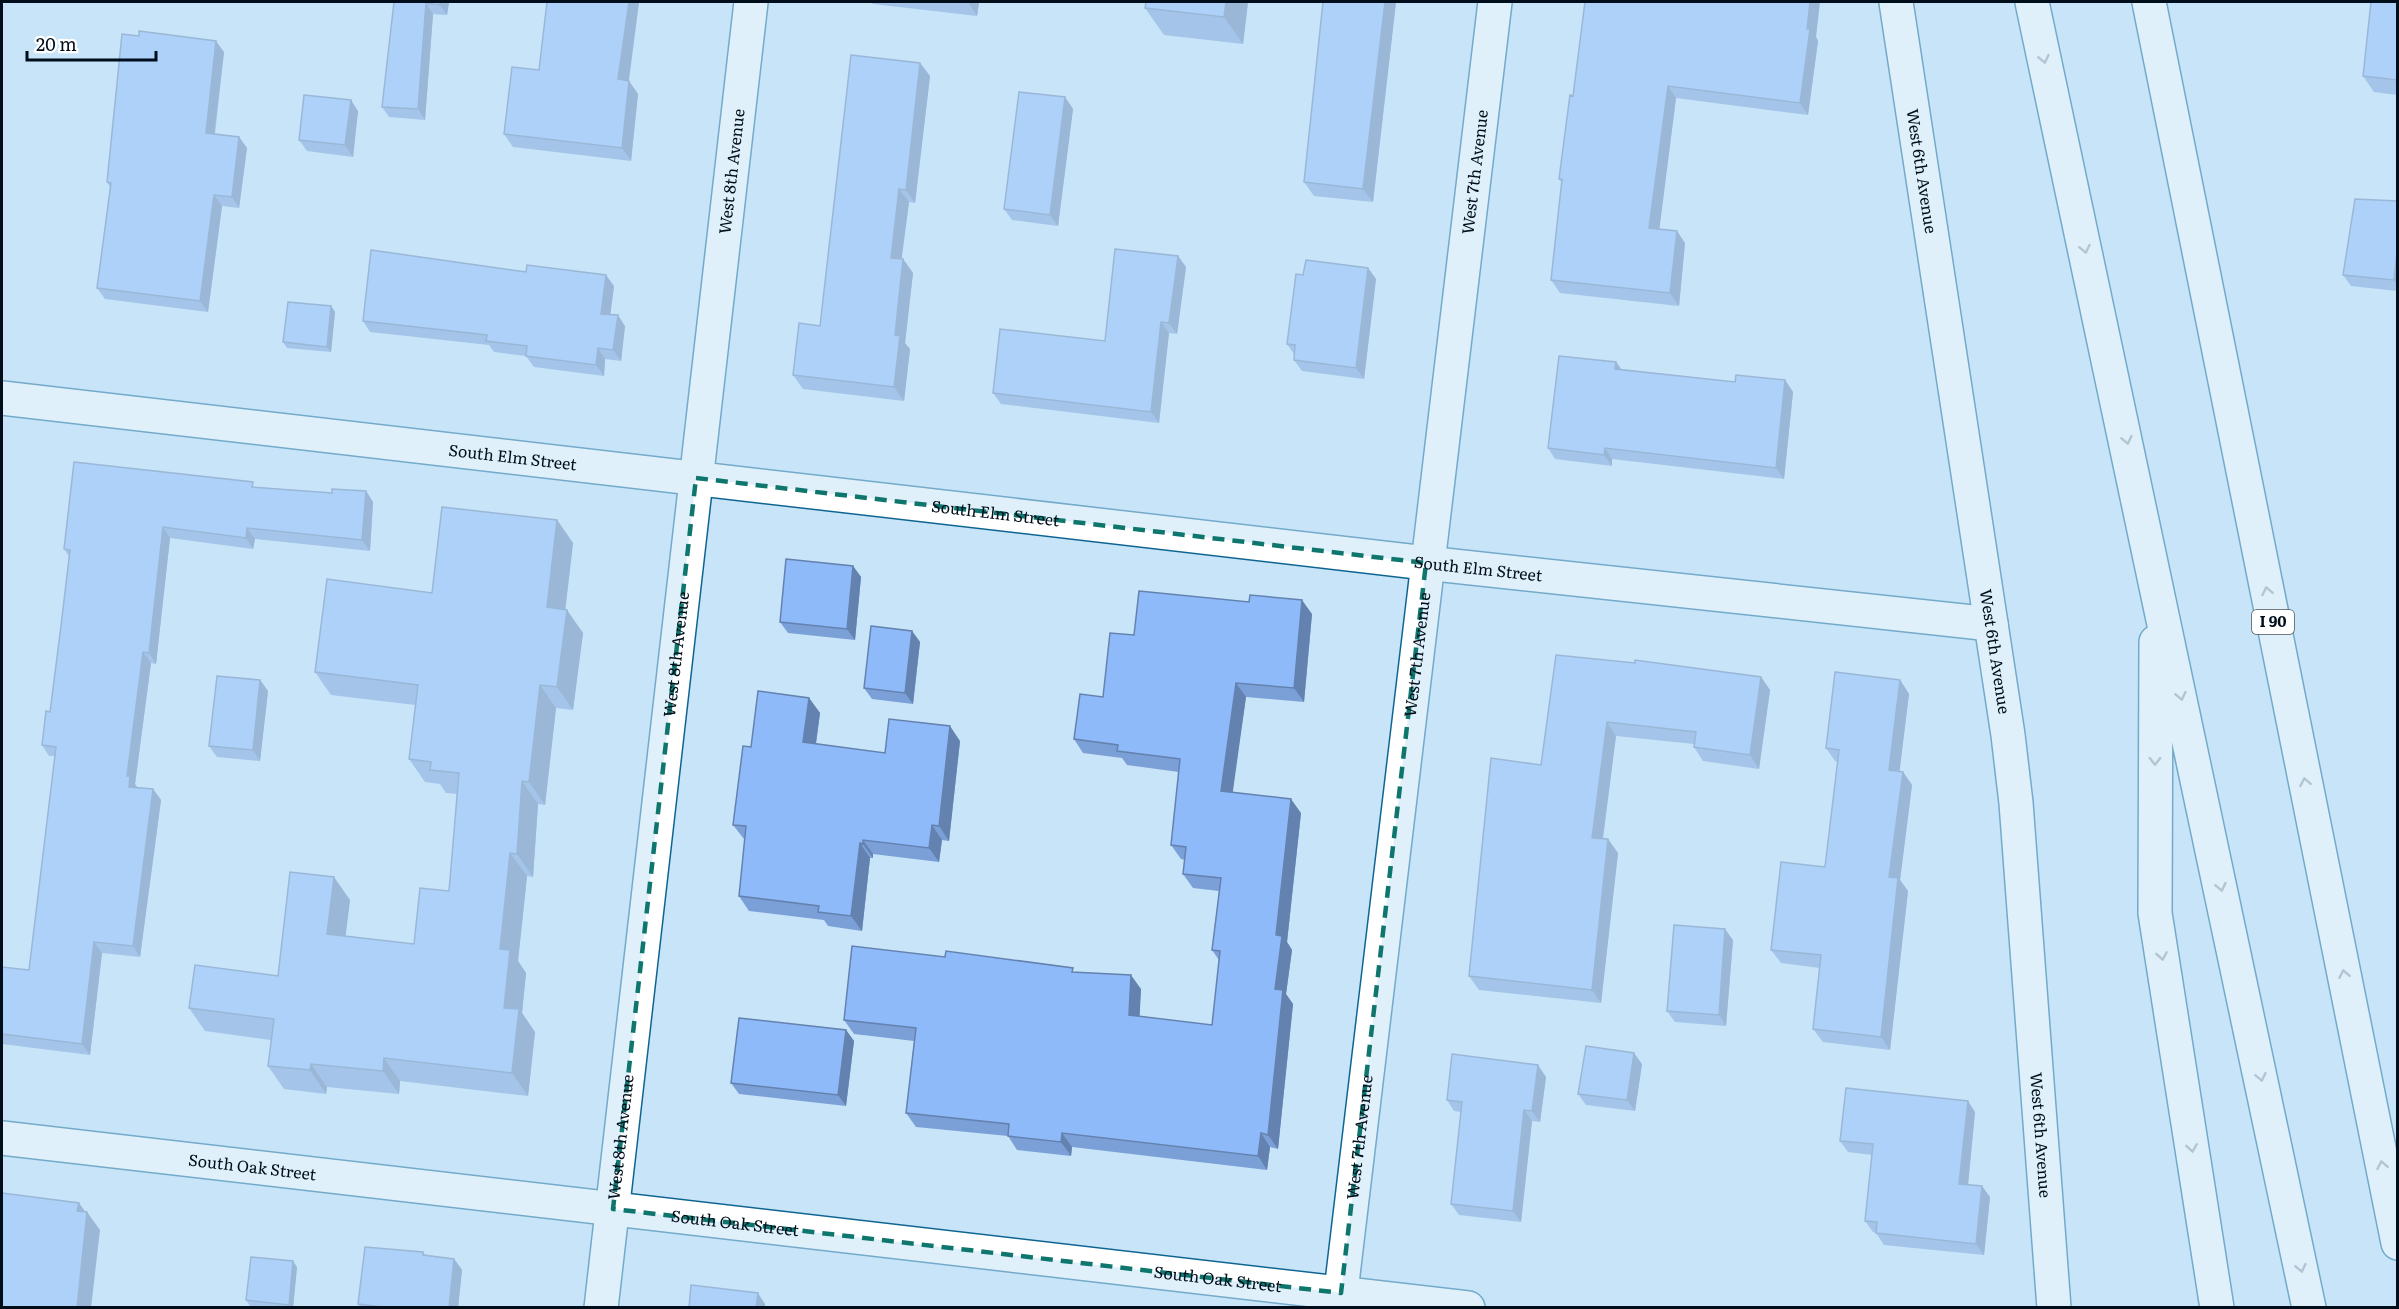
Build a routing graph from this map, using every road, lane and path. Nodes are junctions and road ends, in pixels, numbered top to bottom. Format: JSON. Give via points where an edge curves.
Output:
{"nodes":[{"id":1,"x":751,"y":2,"type":"edge"},
{"id":2,"x":1495,"y":2,"type":"edge"},
{"id":3,"x":1896,"y":2,"type":"edge"},
{"id":4,"x":2032,"y":2,"type":"edge"},
{"id":5,"x":2149,"y":2,"type":"edge"},
{"id":6,"x":2,"y":398,"type":"edge"},
{"id":7,"x":696,"y":478,"type":"junction"},
{"id":8,"x":1426,"y":563,"type":"junction"},
{"id":9,"x":2156,"y":577,"type":"junction"},
{"id":10,"x":1991,"y":624,"type":"junction"},
{"id":11,"x":2,"y":1138,"type":"edge"},
{"id":12,"x":613,"y":1209,"type":"junction"},
{"id":13,"x":2397,"y":1243,"type":"edge"},
{"id":14,"x":1340,"y":1300,"type":"edge"},
{"id":15,"x":601,"y":1308,"type":"edge"},
{"id":16,"x":1468,"y":1308,"type":"edge"},
{"id":17,"x":2054,"y":1308,"type":"edge"},
{"id":18,"x":2217,"y":1308,"type":"edge"},
{"id":19,"x":2310,"y":1308,"type":"edge"}],
"edges":[{"from":1,"to":7,"type":"main road","name":"West 8th Avenue"},
{"from":2,"to":8,"type":"main road","name":"West 7th Avenue"},
{"from":3,"to":10,"type":"main road","name":"West 6th Avenue"},
{"from":4,"to":9,"type":"main road","one_way":true},
{"from":13,"to":5,"type":"main road","number":"I 90","one_way":true},
{"from":6,"to":7,"type":"main road","name":"South Elm Street"},
{"from":7,"to":8,"type":"main road","name":"South Elm Street"},
{"from":7,"to":12,"type":"main road","name":"West 8th Avenue"},
{"from":8,"to":10,"type":"main road","name":"South Elm Street"},
{"from":8,"to":14,"type":"main road","name":"West 7th Avenue"},
{"from":9,"to":18,"type":"main road","one_way":true,"via":[[2155,913]]},
{"from":9,"to":19,"type":"main road","one_way":true},
{"from":10,"to":17,"type":"main road","name":"West 6th Avenue","via":[[2016,803]]},
{"from":11,"to":12,"type":"main road","name":"South Oak Street"},
{"from":12,"to":14,"type":"main road","name":"South Oak Street"},
{"from":12,"to":15,"type":"main road","name":"West 8th Avenue"},
{"from":14,"to":16,"type":"main road","name":"South Oak Street"}]}
